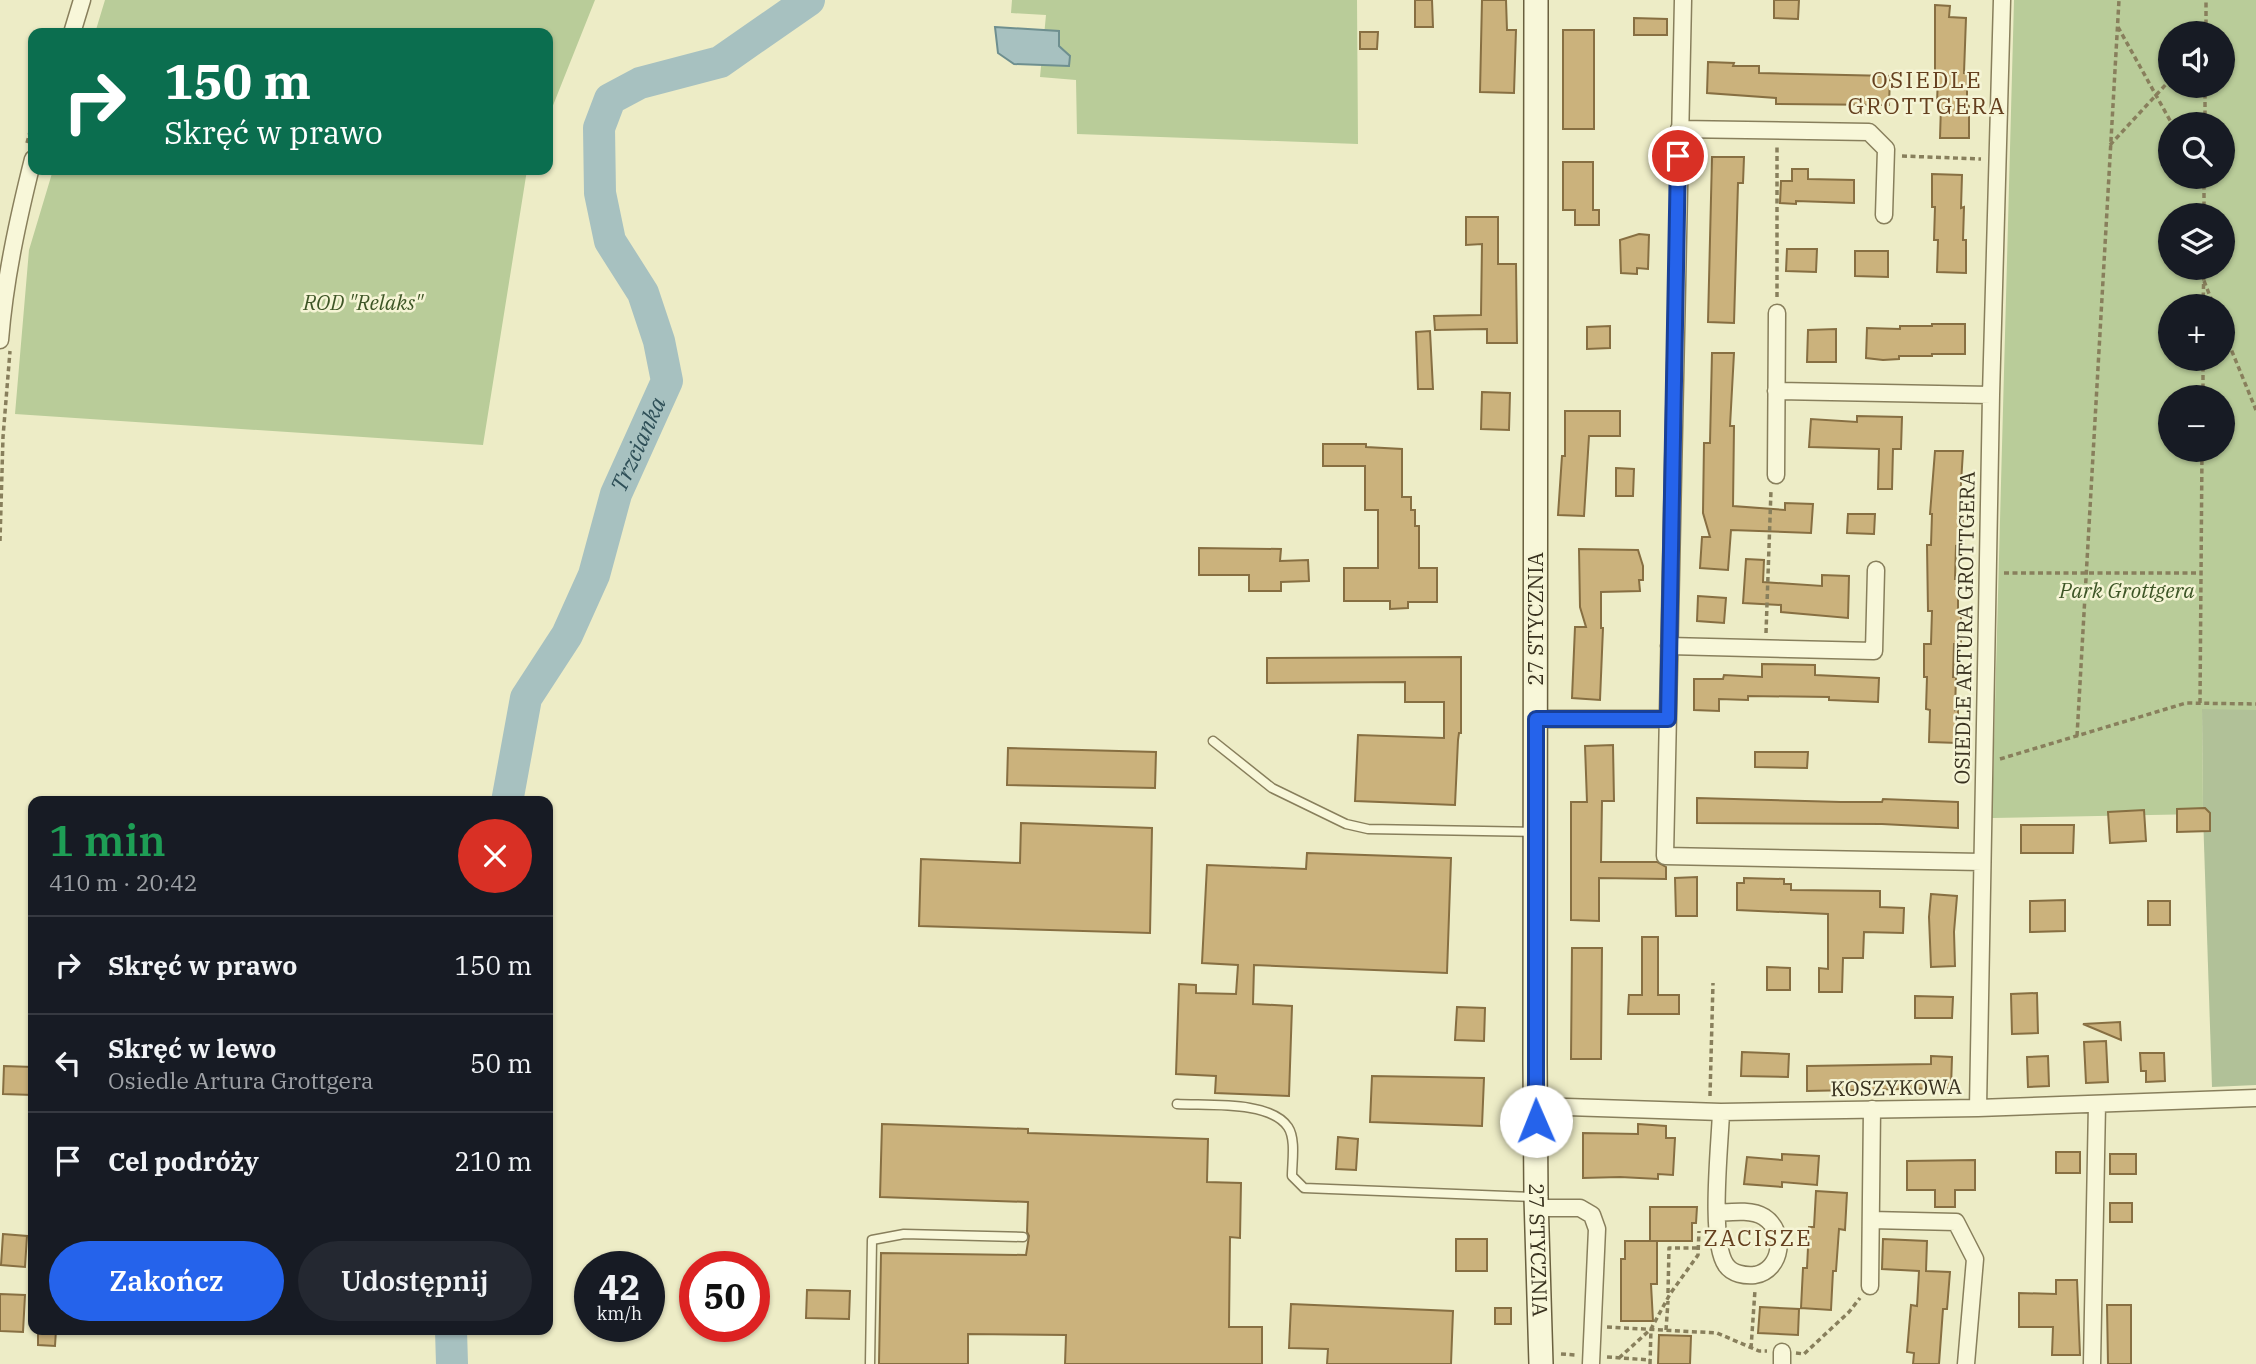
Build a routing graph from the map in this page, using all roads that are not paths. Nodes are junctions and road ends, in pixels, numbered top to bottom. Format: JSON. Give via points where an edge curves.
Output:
{"nodes":[{"id":1,"x":82,"y":0,"type":"edge"},
{"id":2,"x":1536,"y":0,"type":"edge"},
{"id":3,"x":1683,"y":0,"type":"edge"},
{"id":4,"x":2002,"y":0,"type":"edge"},
{"id":5,"x":74,"y":28,"type":"edge"},
{"id":6,"x":1679,"y":129,"type":"junction"},
{"id":7,"x":28,"y":173,"type":"edge"},
{"id":8,"x":1884,"y":215,"type":"dead end"},
{"id":9,"x":1777,"y":313,"type":"road end"},
{"id":10,"x":6,"y":340,"type":"edge"},
{"id":11,"x":1776,"y":391,"type":"junction"},
{"id":12,"x":1990,"y":395,"type":"junction"},
{"id":13,"x":1776,"y":475,"type":"road end"},
{"id":14,"x":1876,"y":570,"type":"dead end"},
{"id":15,"x":1669,"y":646,"type":"junction"},
{"id":16,"x":1536,"y":719,"type":"junction"},
{"id":17,"x":1668,"y":719,"type":"junction"},
{"id":18,"x":1213,"y":741,"type":"dead end"},
{"id":19,"x":1536,"y":832,"type":"junction"},
{"id":20,"x":1982,"y":862,"type":"junction"},
{"id":21,"x":2256,"y":1097,"type":"edge"},
{"id":22,"x":1177,"y":1104,"type":"dead end"},
{"id":23,"x":2097,"y":1104,"type":"junction"},
{"id":24,"x":1536,"y":1106,"type":"junction"},
{"id":25,"x":1978,"y":1108,"type":"junction"},
{"id":26,"x":1872,"y":1109,"type":"junction"},
{"id":27,"x":1715,"y":1111,"type":"junction"},
{"id":28,"x":1536,"y":1203,"type":"junction"},
{"id":29,"x":1717,"y":1213,"type":"junction"},
{"id":30,"x":1871,"y":1220,"type":"junction"},
{"id":31,"x":1023,"y":1237,"type":"dead end"},
{"id":32,"x":1870,"y":1286,"type":"road end"},
{"id":33,"x":870,"y":1364,"type":"edge"},
{"id":34,"x":1541,"y":1364,"type":"edge"},
{"id":35,"x":1591,"y":1364,"type":"edge"},
{"id":36,"x":1966,"y":1364,"type":"edge"},
{"id":37,"x":2092,"y":1364,"type":"edge"}],
"edges":[{"from":1,"to":5,"type":"street"},
{"from":2,"to":16,"type":"main road","name":"27 STYCZNIA"},
{"from":3,"to":6,"type":"street"},
{"from":4,"to":12,"type":"street","name":"OSIEDLE ARTURA GROTTGERA"},
{"from":6,"to":8,"type":"street","via":[[1869,132],[1886,149]]},
{"from":6,"to":15,"type":"street"},
{"from":7,"to":10,"type":"street","via":[[9,225],[3,306]]},
{"from":9,"to":11,"type":"street"},
{"from":11,"to":12,"type":"street"},
{"from":11,"to":13,"type":"street"},
{"from":12,"to":20,"type":"street","name":"OSIEDLE ARTURA GROTTGERA"},
{"from":14,"to":15,"type":"street","via":[[1874,651]]},
{"from":15,"to":17,"type":"street"},
{"from":16,"to":17,"type":"street"},
{"from":16,"to":19,"type":"main road","name":"27 STYCZNIA"},
{"from":17,"to":20,"type":"street","via":[[1665,856]]},
{"from":18,"to":19,"type":"lane","via":[[1272,788],[1346,824],[1368,829]]},
{"from":19,"to":24,"type":"main road","name":"27 STYCZNIA"},
{"from":20,"to":25,"type":"street","name":"OSIEDLE ARTURA GROTTGERA"},
{"from":21,"to":23,"type":"street","name":"KOSZYKOWA"},
{"from":22,"to":28,"type":"lane","via":[[1256,1108],[1279,1119],[1292,1139],[1292,1176],[1304,1188]]},
{"from":23,"to":25,"type":"street","name":"KOSZYKOWA"},
{"from":23,"to":37,"type":"street"},
{"from":24,"to":27,"type":"street","name":"KOSZYKOWA"},
{"from":24,"to":28,"type":"main road","name":"27 STYCZNIA"},
{"from":25,"to":26,"type":"street","name":"KOSZYKOWA"},
{"from":26,"to":27,"type":"street","name":"KOSZYKOWA"},
{"from":26,"to":30,"type":"street"},
{"from":27,"to":29,"type":"street"},
{"from":28,"to":34,"type":"main road","name":"27 STYCZNIA"},
{"from":28,"to":35,"type":"street","via":[[1580,1208],[1592,1214],[1597,1229]]},
{"from":29,"to":29,"type":"street","via":[[1748,1212],[1764,1217],[1779,1240],[1774,1264],[1752,1275],[1737,1274],[1726,1266],[1719,1246]]},
{"from":30,"to":32,"type":"street"},
{"from":30,"to":36,"type":"street","via":[[1956,1222],[1975,1259]]},
{"from":31,"to":33,"type":"lane","via":[[904,1234],[872,1240]]}]}
